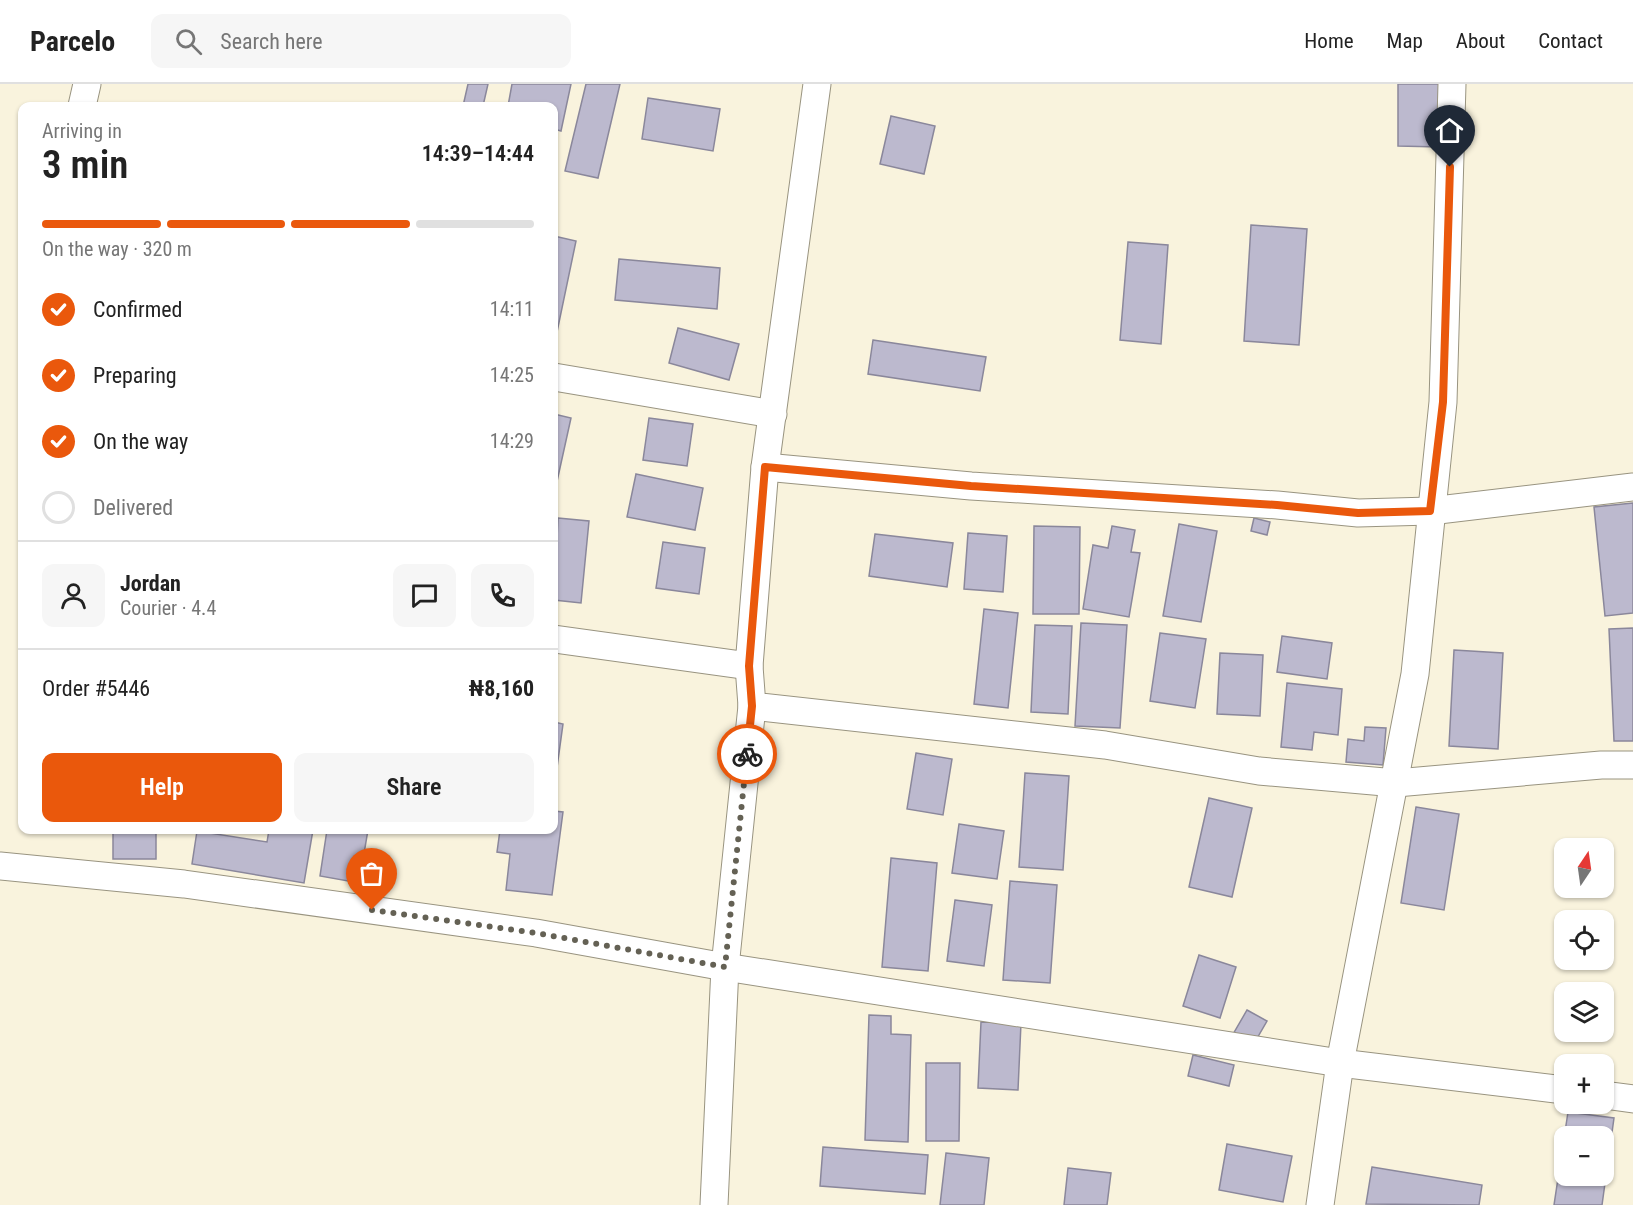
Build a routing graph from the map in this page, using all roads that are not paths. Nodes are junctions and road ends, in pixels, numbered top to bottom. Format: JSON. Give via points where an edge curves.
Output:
{"nodes":[{"id":1,"x":87,"y":84,"type":"edge"},
{"id":2,"x":817,"y":84,"type":"edge"},
{"id":3,"x":1452,"y":84,"type":"edge"},
{"id":4,"x":83,"y":102,"type":"edge"},
{"id":5,"x":558,"y":378,"type":"edge"},
{"id":6,"x":772,"y":414,"type":"junction"},
{"id":7,"x":765,"y":467,"type":"junction"},
{"id":8,"x":1633,"y":487,"type":"edge"},
{"id":9,"x":1430,"y":511,"type":"junction"},
{"id":10,"x":558,"y":640,"type":"edge"},
{"id":11,"x":749,"y":666,"type":"junction"},
{"id":12,"x":752,"y":706,"type":"junction"},
{"id":13,"x":1633,"y":765,"type":"edge"},
{"id":14,"x":1396,"y":783,"type":"junction"},
{"id":15,"x":0,"y":866,"type":"edge"},
{"id":16,"x":725,"y":967,"type":"junction"},
{"id":17,"x":1340,"y":1063,"type":"junction"},
{"id":18,"x":1554,"y":1089,"type":"edge"},
{"id":19,"x":1614,"y":1096,"type":"edge"},
{"id":20,"x":1633,"y":1099,"type":"edge"},
{"id":21,"x":714,"y":1205,"type":"edge"},
{"id":22,"x":1320,"y":1205,"type":"edge"}],
"edges":[{"from":1,"to":4,"type":"street"},
{"from":2,"to":6,"type":"street"},
{"from":3,"to":9,"type":"street","via":[[1443,402]]},
{"from":5,"to":6,"type":"street"},
{"from":6,"to":7,"type":"street"},
{"from":7,"to":9,"type":"street","via":[[971,486],[1358,513]]},
{"from":7,"to":11,"type":"street"},
{"from":8,"to":9,"type":"street"},
{"from":9,"to":14,"type":"street","via":[[1415,674]]},
{"from":10,"to":11,"type":"street"},
{"from":11,"to":12,"type":"street"},
{"from":12,"to":14,"type":"street","via":[[1105,746],[1259,771]]},
{"from":12,"to":16,"type":"street"},
{"from":13,"to":14,"type":"street"},
{"from":14,"to":17,"type":"street"},
{"from":15,"to":16,"type":"street","via":[[184,884],[536,933]]},
{"from":16,"to":17,"type":"street"},
{"from":16,"to":21,"type":"street"},
{"from":17,"to":18,"type":"street"},
{"from":17,"to":22,"type":"street"},
{"from":19,"to":20,"type":"street"}]}
